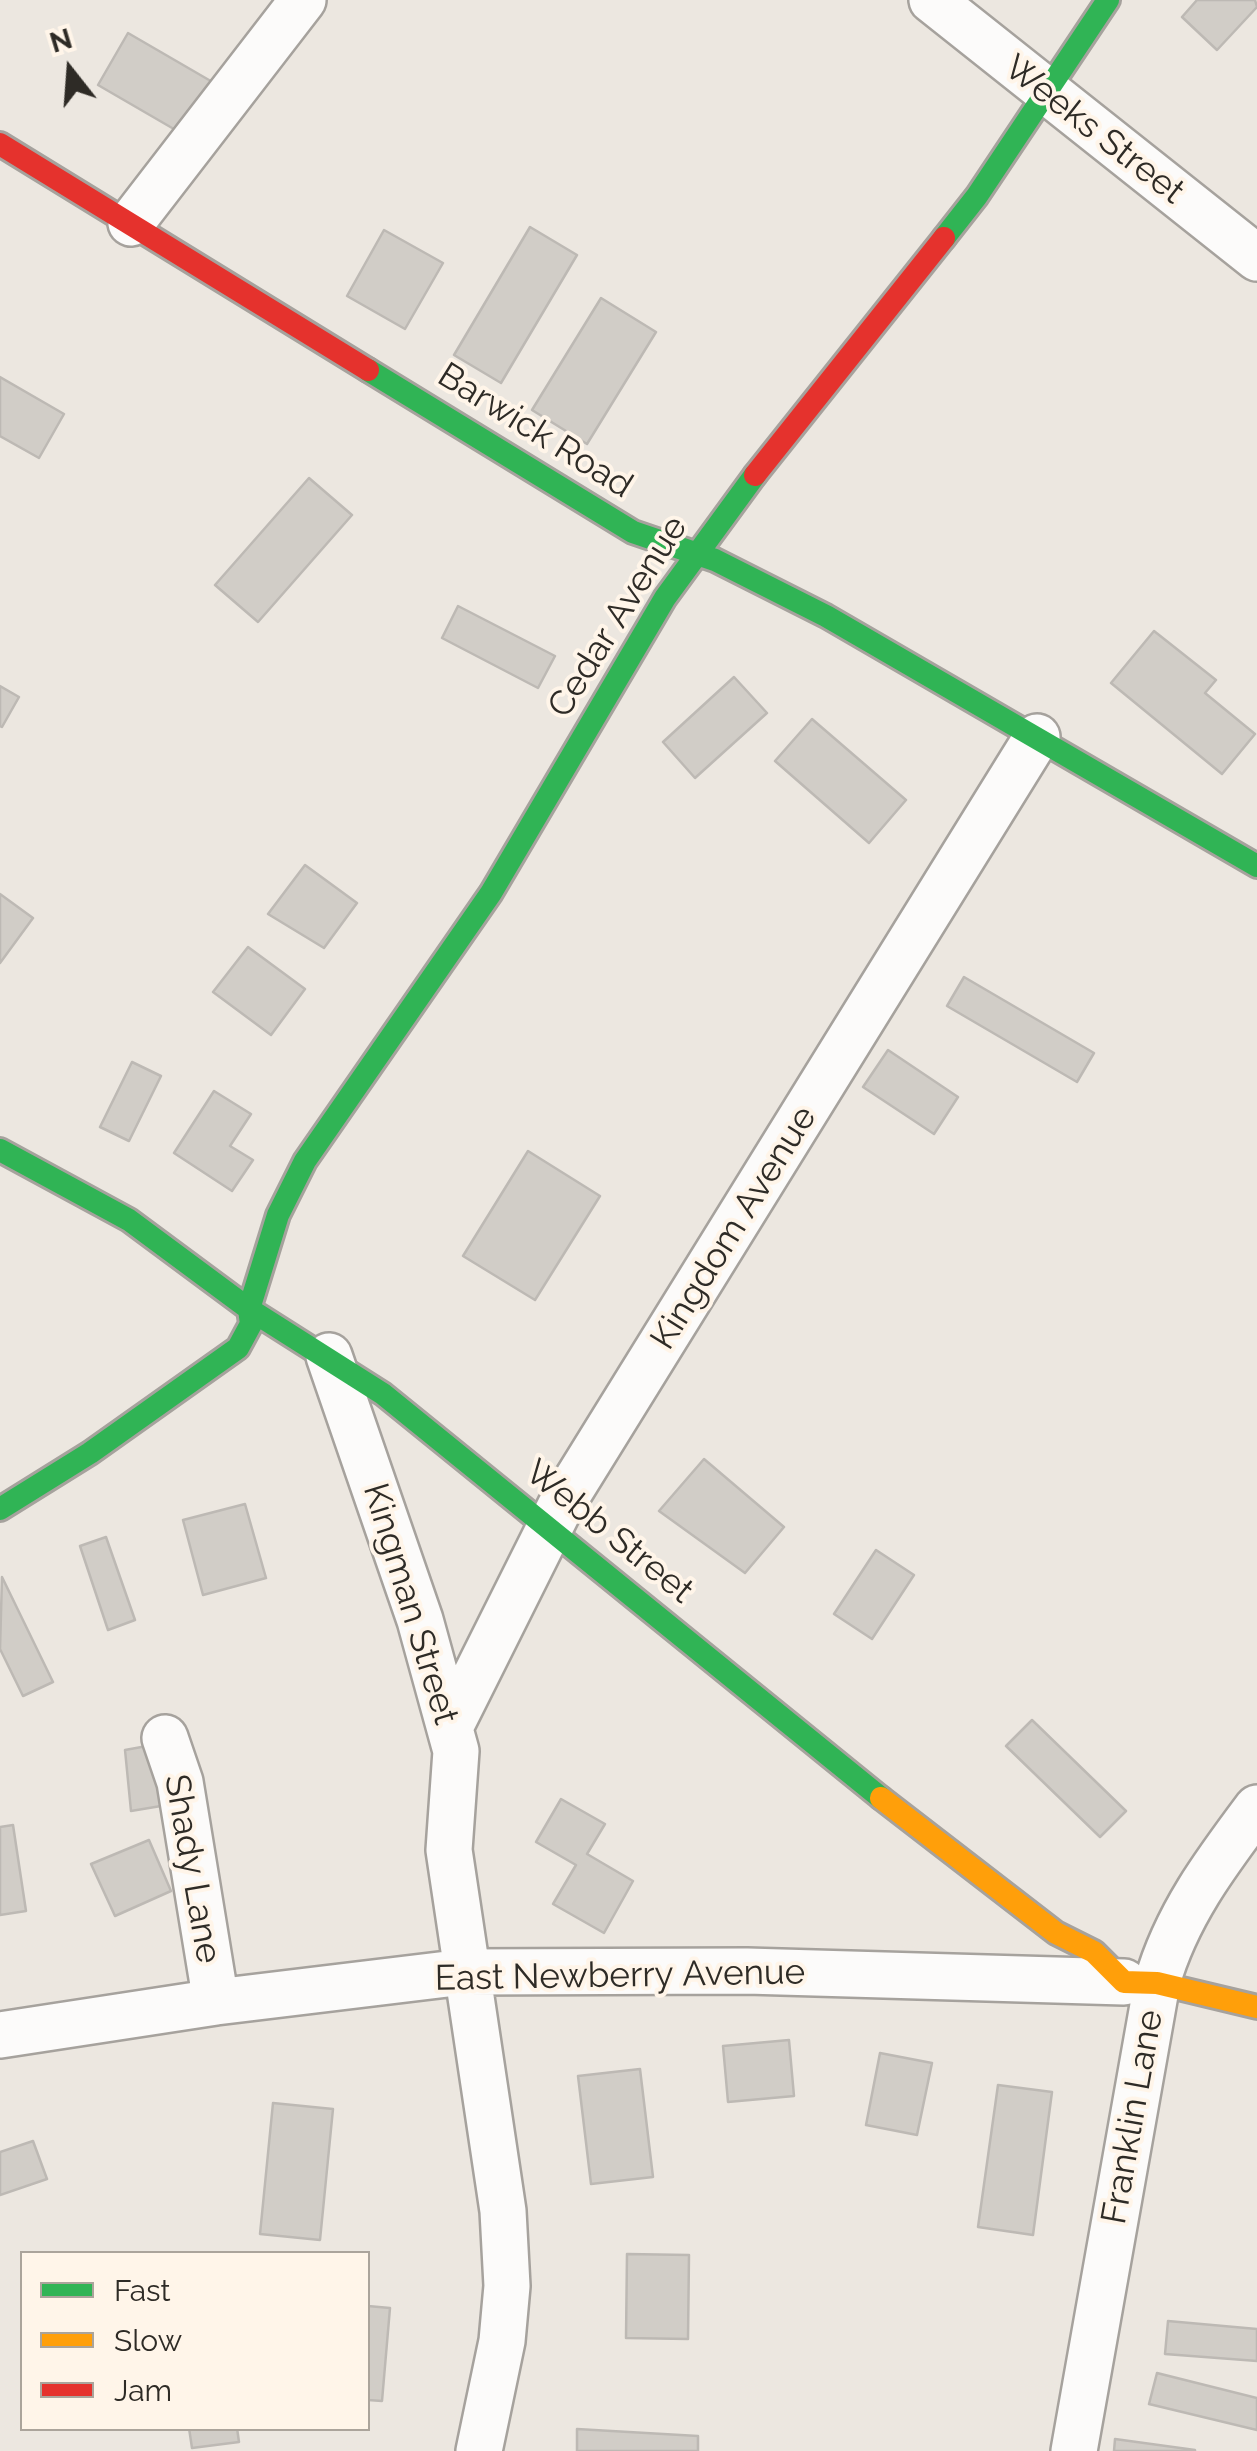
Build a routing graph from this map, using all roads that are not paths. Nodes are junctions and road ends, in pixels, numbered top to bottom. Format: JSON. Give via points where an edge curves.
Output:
{"nodes":[{"id":1,"x":303,"y":0,"type":"edge"},
{"id":2,"x":932,"y":0,"type":"edge"},
{"id":3,"x":1108,"y":0,"type":"edge"},
{"id":4,"x":1046,"y":94,"type":"junction"},
{"id":5,"x":0,"y":144,"type":"edge"},
{"id":6,"x":131,"y":223,"type":"junction"},
{"id":7,"x":1257,"y":258,"type":"edge"},
{"id":8,"x":698,"y":554,"type":"junction"},
{"id":9,"x":1036,"y":737,"type":"junction"},
{"id":10,"x":1257,"y":866,"type":"edge"},
{"id":11,"x":0,"y":1150,"type":"edge"},
{"id":12,"x":250,"y":1308,"type":"junction"},
{"id":13,"x":329,"y":1356,"type":"junction"},
{"id":14,"x":0,"y":1509,"type":"edge"},
{"id":15,"x":549,"y":1528,"type":"junction"},
{"id":16,"x":450,"y":1727,"type":"junction"},
{"id":17,"x":165,"y":1738,"type":"dead end"},
{"id":18,"x":1257,"y":1808,"type":"edge"},
{"id":19,"x":464,"y":1972,"type":"junction"},
{"id":20,"x":1141,"y":1982,"type":"junction"},
{"id":21,"x":216,"y":2002,"type":"junction"},
{"id":22,"x":1257,"y":2007,"type":"edge"},
{"id":23,"x":0,"y":2035,"type":"edge"},
{"id":24,"x":479,"y":2451,"type":"edge"},
{"id":25,"x":1074,"y":2451,"type":"edge"}],
"edges":[{"from":1,"to":6,"type":"street"},
{"from":2,"to":4,"type":"street","name":"Weeks Street"},
{"from":3,"to":4,"type":"street","name":"Cedar Avenue"},
{"from":4,"to":7,"type":"street","name":"Weeks Street"},
{"from":4,"to":8,"type":"street","name":"Cedar Avenue","via":[[976,196]]},
{"from":5,"to":6,"type":"street","name":"Barwick Road"},
{"from":6,"to":8,"type":"street","name":"Barwick Road","via":[[633,532]]},
{"from":8,"to":9,"type":"street","name":"Barwick Road","via":[[809,606]]},
{"from":8,"to":12,"type":"street","name":"Cedar Avenue","via":[[665,598],[491,893],[305,1161],[278,1215]]},
{"from":9,"to":10,"type":"street","name":"Barwick Road"},
{"from":9,"to":15,"type":"street","name":"Kingdom Avenue"},
{"from":11,"to":12,"type":"street","name":"Webb Street","via":[[129,1220]]},
{"from":12,"to":13,"type":"street","name":"Webb Street"},
{"from":12,"to":14,"type":"street","name":"Cedar Avenue","via":[[238,1348],[211,1370]]},
{"from":13,"to":15,"type":"street","name":"Webb Street"},
{"from":13,"to":16,"type":"street","name":"Kingman Street"},
{"from":15,"to":16,"type":"street","name":"Kingdom Avenue"},
{"from":15,"to":20,"type":"street","name":"Webb Street","via":[[1056,1933]]},
{"from":16,"to":19,"type":"street","name":"Kingman Street","via":[[456,1751],[449,1850]]},
{"from":17,"to":21,"type":"street","name":"Shady Lane","via":[[180,1782]]},
{"from":18,"to":20,"type":"street","name":"Franklin Lane"},
{"from":19,"to":20,"type":"street","name":"East Newberry Avenue","via":[[747,1971]]},
{"from":19,"to":21,"type":"street","name":"East Newberry Avenue"},
{"from":19,"to":24,"type":"street","name":"Kingman Street","via":[[504,2211],[507,2286]]},
{"from":20,"to":22,"type":"street","name":"East Newberry Avenue"},
{"from":20,"to":25,"type":"street","name":"Franklin Lane"},
{"from":21,"to":23,"type":"street","name":"East Newberry Avenue"}]}
